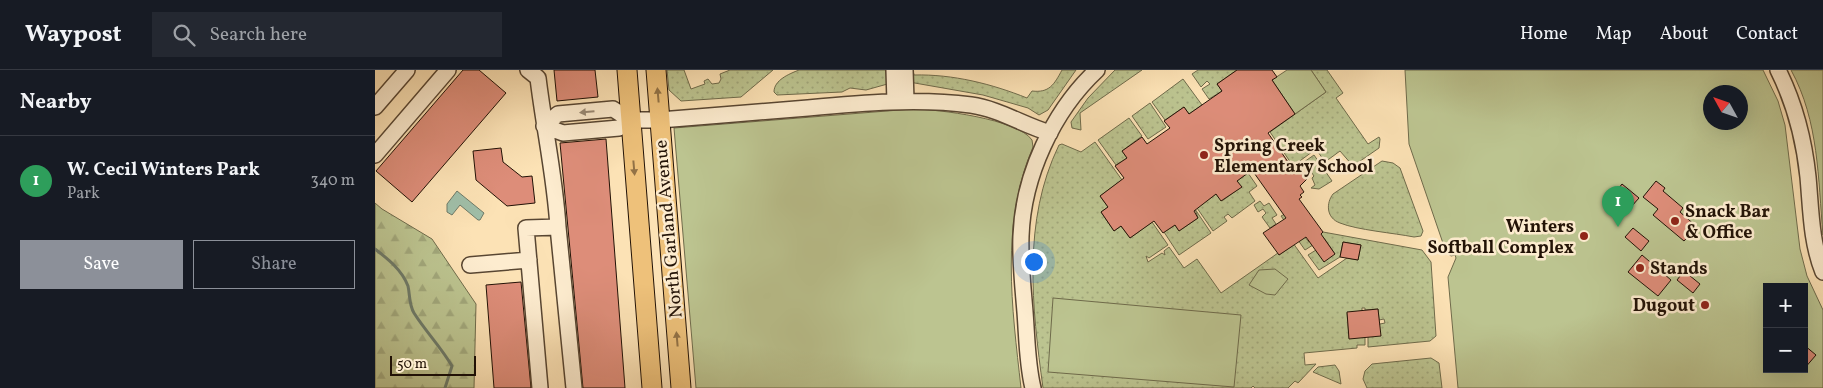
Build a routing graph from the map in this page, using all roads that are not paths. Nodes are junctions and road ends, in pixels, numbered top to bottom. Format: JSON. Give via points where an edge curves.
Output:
{"nodes":[{"id":1,"x":407,"y":70,"type":"edge"},
{"id":2,"x":448,"y":70,"type":"edge"},
{"id":3,"x":627,"y":70,"type":"edge"},
{"id":4,"x":656,"y":70,"type":"edge"},
{"id":5,"x":894,"y":70,"type":"edge"},
{"id":6,"x":905,"y":70,"type":"edge"},
{"id":7,"x":1778,"y":70,"type":"edge"},
{"id":8,"x":1092,"y":72,"type":"edge"},
{"id":9,"x":535,"y":73,"type":"edge"},
{"id":10,"x":901,"y":102,"type":"junction"},
{"id":11,"x":375,"y":107,"type":"edge"},
{"id":12,"x":630,"y":120,"type":"junction"},
{"id":13,"x":660,"y":120,"type":"junction"},
{"id":14,"x":544,"y":126,"type":"junction"},
{"id":15,"x":1050,"y":133,"type":"junction"},
{"id":16,"x":375,"y":155,"type":"edge"},
{"id":17,"x":558,"y":227,"type":"junction"},
{"id":18,"x":529,"y":260,"type":"junction"},
{"id":19,"x":470,"y":265,"type":"dead end"},
{"id":20,"x":1823,"y":272,"type":"edge"},
{"id":21,"x":540,"y":388,"type":"edge"},
{"id":22,"x":574,"y":388,"type":"edge"},
{"id":23,"x":651,"y":388,"type":"edge"},
{"id":24,"x":681,"y":388,"type":"edge"},
{"id":25,"x":1033,"y":388,"type":"edge"}],
"edges":[{"from":1,"to":11,"type":"street"},
{"from":2,"to":16,"type":"street"},
{"from":3,"to":12,"type":"main road","name":"North Garland Avenue"},
{"from":13,"to":4,"type":"main road","name":"North Garland Avenue","one_way":true},
{"from":5,"to":10,"type":"street"},
{"from":6,"to":10,"type":"street"},
{"from":7,"to":20,"type":"street","via":[[1801,131],[1815,245]]},
{"from":8,"to":15,"type":"street"},
{"from":9,"to":14,"type":"street"},
{"from":10,"to":13,"type":"street"},
{"from":10,"to":15,"type":"street","via":[[973,105]]},
{"from":12,"to":13,"type":"street"},
{"from":12,"to":14,"type":"street","via":[[613,109],[559,114]]},
{"from":12,"to":23,"type":"main road","name":"North Garland Avenue","one_way":true},
{"from":24,"to":13,"type":"main road","name":"North Garland Avenue","one_way":true},
{"from":14,"to":17,"type":"street"},
{"from":15,"to":25,"type":"street","via":[[1033,174],[1021,236]]},
{"from":17,"to":18,"type":"street","via":[[526,228]]},
{"from":17,"to":22,"type":"street"},
{"from":18,"to":19,"type":"street"},
{"from":18,"to":21,"type":"street"}]}
